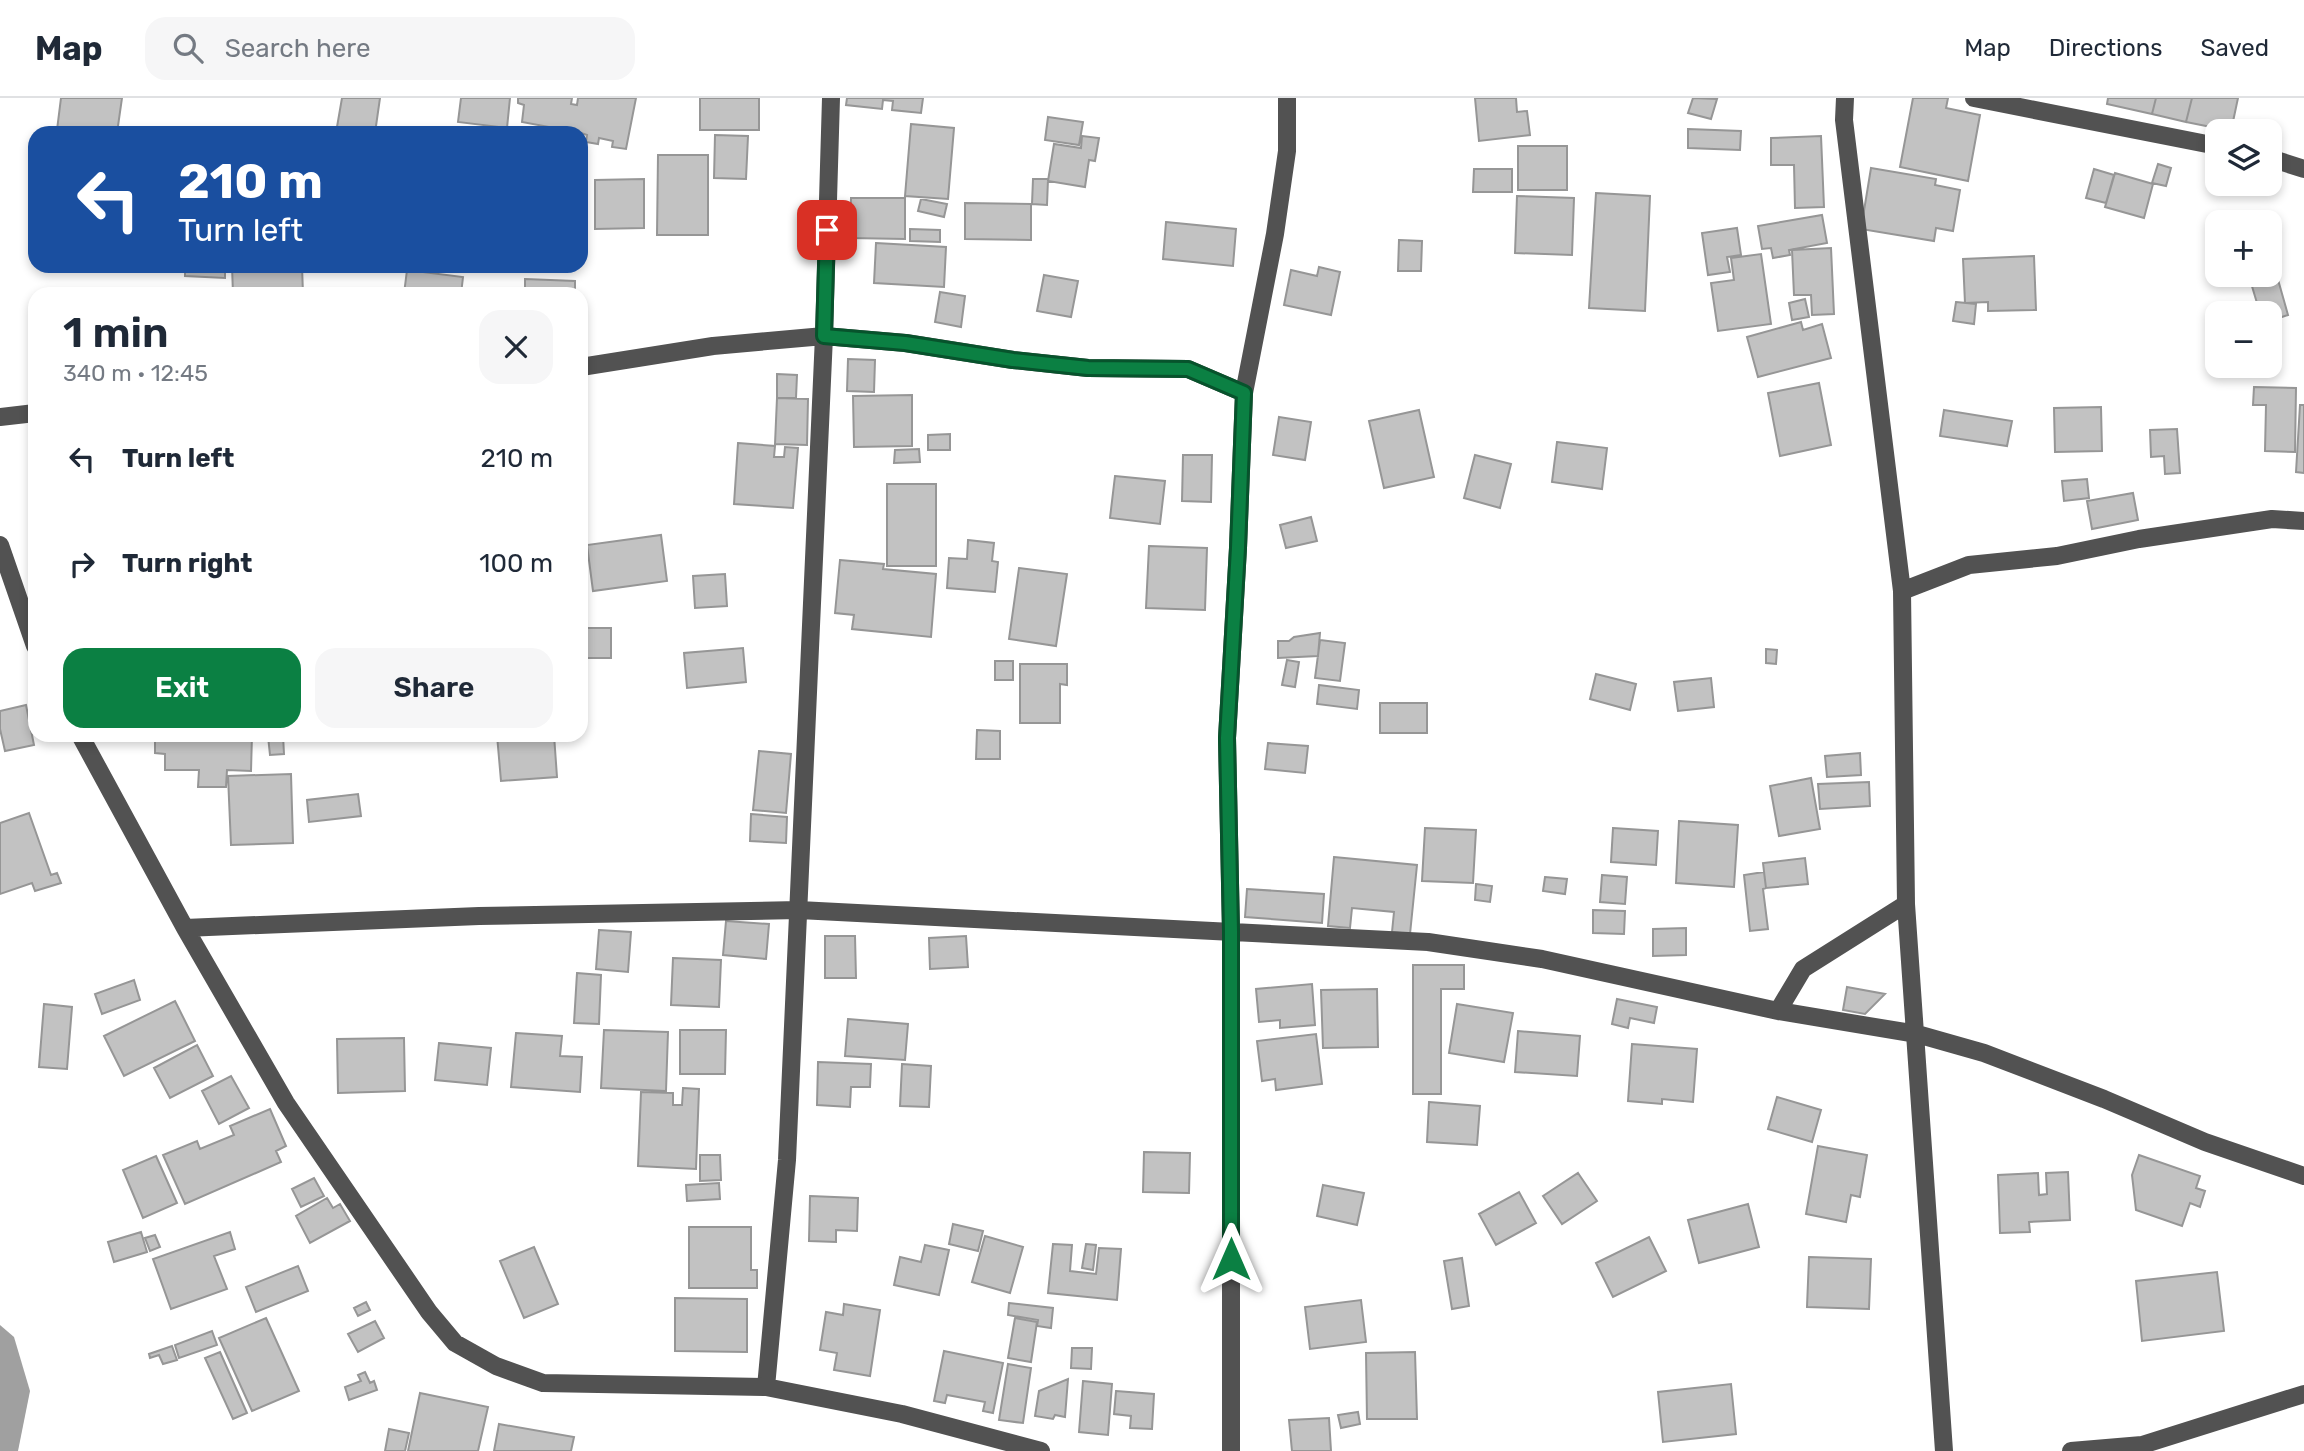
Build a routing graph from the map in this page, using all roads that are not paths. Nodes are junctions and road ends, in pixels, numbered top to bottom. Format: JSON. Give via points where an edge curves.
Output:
{"nodes":[{"id":1,"x":831,"y":98,"type":"edge"},
{"id":2,"x":1287,"y":98,"type":"edge"},
{"id":3,"x":1844,"y":98,"type":"edge"},
{"id":4,"x":1974,"y":98,"type":"edge"},
{"id":5,"x":2205,"y":144,"type":"edge"},
{"id":6,"x":2282,"y":162,"type":"edge"},
{"id":7,"x":2304,"y":169,"type":"edge"},
{"id":8,"x":824,"y":336,"type":"junction"},
{"id":9,"x":588,"y":366,"type":"edge"},
{"id":10,"x":1244,"y":393,"type":"junction"},
{"id":11,"x":28,"y":415,"type":"edge"},
{"id":12,"x":0,"y":417,"type":"edge"},
{"id":13,"x":2304,"y":521,"type":"edge"},
{"id":14,"x":0,"y":545,"type":"edge"},
{"id":15,"x":1902,"y":591,"type":"junction"},
{"id":16,"x":28,"y":626,"type":"edge"},
{"id":17,"x":84,"y":742,"type":"edge"},
{"id":18,"x":1906,"y":904,"type":"junction"},
{"id":19,"x":799,"y":909,"type":"junction"},
{"id":20,"x":185,"y":928,"type":"junction"},
{"id":21,"x":1231,"y":931,"type":"junction"},
{"id":22,"x":1778,"y":1011,"type":"junction"},
{"id":23,"x":1917,"y":1034,"type":"junction"},
{"id":24,"x":2304,"y":1176,"type":"edge"},
{"id":25,"x":766,"y":1387,"type":"junction"},
{"id":26,"x":2304,"y":1394,"type":"edge"},
{"id":27,"x":1041,"y":1451,"type":"edge"},
{"id":28,"x":1231,"y":1451,"type":"edge"},
{"id":29,"x":1944,"y":1451,"type":"edge"},
{"id":30,"x":2071,"y":1451,"type":"edge"}],
"edges":[{"from":1,"to":8,"type":"street"},
{"from":2,"to":10,"type":"street","via":[[1287,151],[1275,234]]},
{"from":3,"to":15,"type":"street"},
{"from":4,"to":5,"type":"street"},
{"from":6,"to":7,"type":"street"},
{"from":8,"to":9,"type":"street","via":[[713,346]]},
{"from":8,"to":10,"type":"street","via":[[1088,368],[1188,369]]},
{"from":8,"to":19,"type":"street"},
{"from":10,"to":21,"type":"street","via":[[1227,738]]},
{"from":11,"to":12,"type":"street"},
{"from":13,"to":15,"type":"street","via":[[2272,519],[2139,538],[2057,556],[1969,565]]},
{"from":14,"to":16,"type":"street"},
{"from":15,"to":18,"type":"street"},
{"from":17,"to":20,"type":"street"},
{"from":18,"to":22,"type":"street","via":[[1804,969]]},
{"from":18,"to":23,"type":"street"},
{"from":19,"to":20,"type":"street","via":[[480,915]]},
{"from":19,"to":21,"type":"street"},
{"from":19,"to":25,"type":"street","via":[[788,1160]]},
{"from":20,"to":25,"type":"street","via":[[286,1102],[455,1343],[496,1366],[543,1383]]},
{"from":21,"to":22,"type":"street","via":[[1428,943],[1542,959]]},
{"from":21,"to":28,"type":"street"},
{"from":22,"to":23,"type":"street"},
{"from":23,"to":24,"type":"street","via":[[1984,1053],[2205,1142]]},
{"from":23,"to":29,"type":"street"},
{"from":25,"to":27,"type":"street","via":[[902,1414]]},
{"from":26,"to":30,"type":"street","via":[[2142,1444]]}]}
